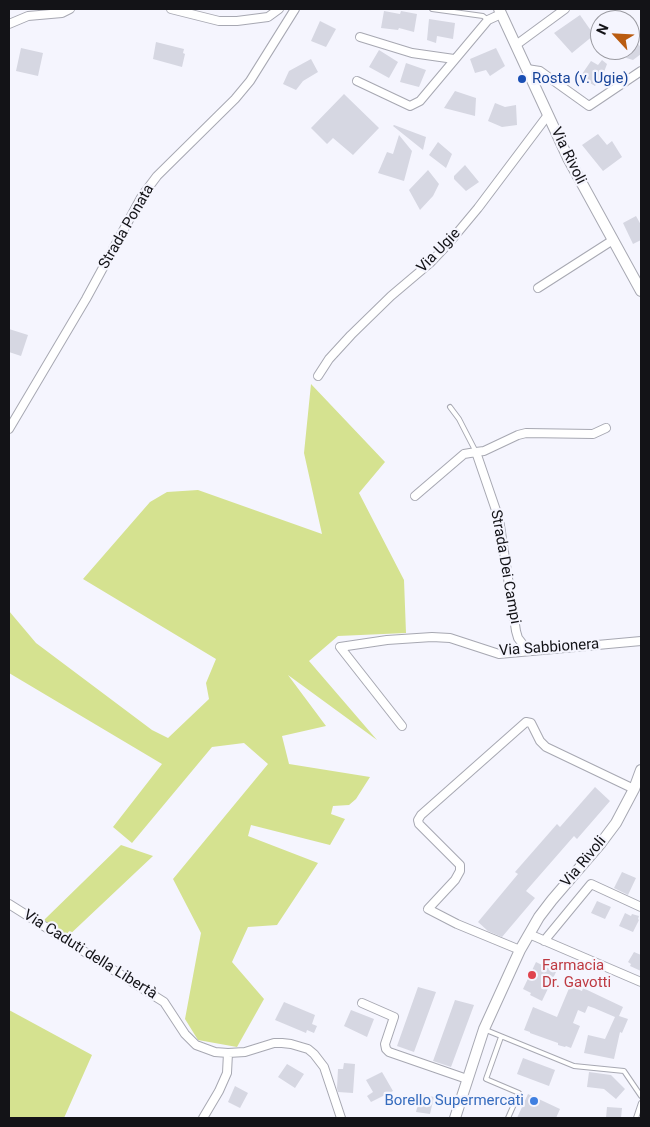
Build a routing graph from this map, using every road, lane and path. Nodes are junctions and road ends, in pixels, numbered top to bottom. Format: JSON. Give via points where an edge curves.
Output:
{"nodes":[{"id":1,"x":70,"y":9,"type":"edge"},
{"id":2,"x":171,"y":9,"type":"edge"},
{"id":3,"x":260,"y":9,"type":"edge"},
{"id":4,"x":279,"y":9,"type":"edge"},
{"id":5,"x":295,"y":9,"type":"edge"},
{"id":6,"x":432,"y":9,"type":"edge"},
{"id":7,"x":565,"y":9,"type":"edge"},
{"id":8,"x":500,"y":11,"type":"edge"},
{"id":9,"x":268,"y":17,"type":"junction"},
{"id":10,"x":488,"y":20,"type":"junction"},
{"id":11,"x":9,"y":24,"type":"edge"},
{"id":12,"x":360,"y":37,"type":"dead end"},
{"id":13,"x":516,"y":45,"type":"junction"},
{"id":14,"x":454,"y":59,"type":"junction"},
{"id":15,"x":527,"y":69,"type":"junction"},
{"id":16,"x":641,"y":71,"type":"edge"},
{"id":17,"x":357,"y":80,"type":"dead end"},
{"id":18,"x":548,"y":115,"type":"junction"},
{"id":19,"x":613,"y":240,"type":"junction"},
{"id":20,"x":538,"y":288,"type":"dead end"},
{"id":21,"x":641,"y":291,"type":"edge"},
{"id":22,"x":318,"y":376,"type":"dead end"},
{"id":23,"x":450,"y":407,"type":"dead end"},
{"id":24,"x":12,"y":414,"type":"edge"},
{"id":25,"x":606,"y":428,"type":"dead end"},
{"id":26,"x":9,"y":429,"type":"edge"},
{"id":27,"x":476,"y":452,"type":"junction"},
{"id":28,"x":415,"y":496,"type":"dead end"},
{"id":29,"x":641,"y":641,"type":"edge"},
{"id":30,"x":528,"y":651,"type":"junction"},
{"id":31,"x":402,"y":726,"type":"dead end"},
{"id":32,"x":641,"y":770,"type":"edge"},
{"id":33,"x":638,"y":790,"type":"edge"},
{"id":34,"x":9,"y":904,"type":"edge"},
{"id":35,"x":641,"y":907,"type":"edge"},
{"id":36,"x":529,"y":934,"type":"junction"},
{"id":37,"x":544,"y":941,"type":"junction"},
{"id":38,"x":520,"y":950,"type":"junction"},
{"id":39,"x":641,"y":982,"type":"edge"},
{"id":40,"x":362,"y":1003,"type":"dead end"},
{"id":41,"x":484,"y":1030,"type":"junction"},
{"id":42,"x":501,"y":1037,"type":"junction"},
{"id":43,"x":228,"y":1053,"type":"junction"},
{"id":44,"x":467,"y":1079,"type":"junction"},
{"id":45,"x":641,"y":1096,"type":"edge"},
{"id":46,"x":641,"y":1103,"type":"edge"},
{"id":47,"x":203,"y":1118,"type":"edge"},
{"id":48,"x":341,"y":1118,"type":"edge"},
{"id":49,"x":455,"y":1118,"type":"edge"},
{"id":50,"x":508,"y":1118,"type":"edge"},
{"id":51,"x":636,"y":1118,"type":"edge"}],
"edges":[{"from":1,"to":11,"type":"street","via":[[62,13],[28,16]]},
{"from":2,"to":9,"type":"street","via":[[219,21]]},
{"from":3,"to":9,"type":"street"},
{"from":4,"to":9,"type":"street"},
{"from":5,"to":24,"type":"street","name":"Strada Ponata","via":[[250,81],[157,176],[142,196],[86,299]]},
{"from":6,"to":10,"type":"lane","via":[[483,16]]},
{"from":7,"to":13,"type":"street"},
{"from":8,"to":10,"type":"street","name":"Via Rivoli"},
{"from":8,"to":13,"type":"street","name":"Via Rivoli"},
{"from":10,"to":14,"type":"street","name":"Via Rivoli"},
{"from":12,"to":14,"type":"street","via":[[412,53]]},
{"from":13,"to":15,"type":"street","name":"Via Rivoli"},
{"from":14,"to":17,"type":"street","name":"Via Rivoli","via":[[420,101],[410,106]]},
{"from":15,"to":16,"type":"street","via":[[540,71],[589,106]]},
{"from":15,"to":18,"type":"street","name":"Via Rivoli"},
{"from":18,"to":19,"type":"street","name":"Via Rivoli"},
{"from":18,"to":22,"type":"street","name":"Via Ugie","via":[[448,244],[350,335],[328,359]]},
{"from":19,"to":20,"type":"street"},
{"from":19,"to":21,"type":"street","name":"Via Rivoli"},
{"from":23,"to":27,"type":"lane"},
{"from":24,"to":26,"type":"street","name":"Strada Ponata"},
{"from":25,"to":27,"type":"street","via":[[593,434],[526,433]]},
{"from":27,"to":28,"type":"street","via":[[464,454]]},
{"from":27,"to":30,"type":"street","name":"Strada Dei Campi","via":[[498,514],[516,631]]},
{"from":29,"to":30,"type":"street","name":"Via Sabbionera"},
{"from":30,"to":31,"type":"street","name":"Via Sabbionera","via":[[499,654],[450,638],[432,637],[340,647]]},
{"from":32,"to":33,"type":"street","name":"Via Rivoli"},
{"from":33,"to":36,"type":"street","name":"Via Rivoli","via":[[611,830],[552,900]]},
{"from":33,"to":38,"type":"street","via":[[546,747],[531,723],[526,722],[418,820],[460,865],[455,880],[428,909],[464,928]]},
{"from":34,"to":43,"type":"street","name":"Via Caduti della Libertà","via":[[164,1002],[196,1045]]},
{"from":35,"to":37,"type":"street","name":"Via Rivoli","via":[[591,884]]},
{"from":36,"to":37,"type":"street"},
{"from":36,"to":38,"type":"street","name":"Via Rivoli"},
{"from":37,"to":39,"type":"street"},
{"from":38,"to":41,"type":"street","name":"Via Rivoli"},
{"from":40,"to":44,"type":"street","via":[[394,1017],[385,1044],[389,1052]]},
{"from":41,"to":42,"type":"lane"},
{"from":41,"to":44,"type":"street","name":"Via Rivoli"},
{"from":42,"to":45,"type":"lane","via":[[574,1066],[624,1071]]},
{"from":42,"to":50,"type":"lane","via":[[486,1079],[519,1093]]},
{"from":43,"to":47,"type":"street","via":[[226,1073]]},
{"from":43,"to":48,"type":"street","name":"Via Caduti della Libertà","via":[[245,1052],[274,1043],[308,1049],[324,1067]]},
{"from":44,"to":49,"type":"street","name":"Via Rivoli"},
{"from":46,"to":51,"type":"lane"}]}
